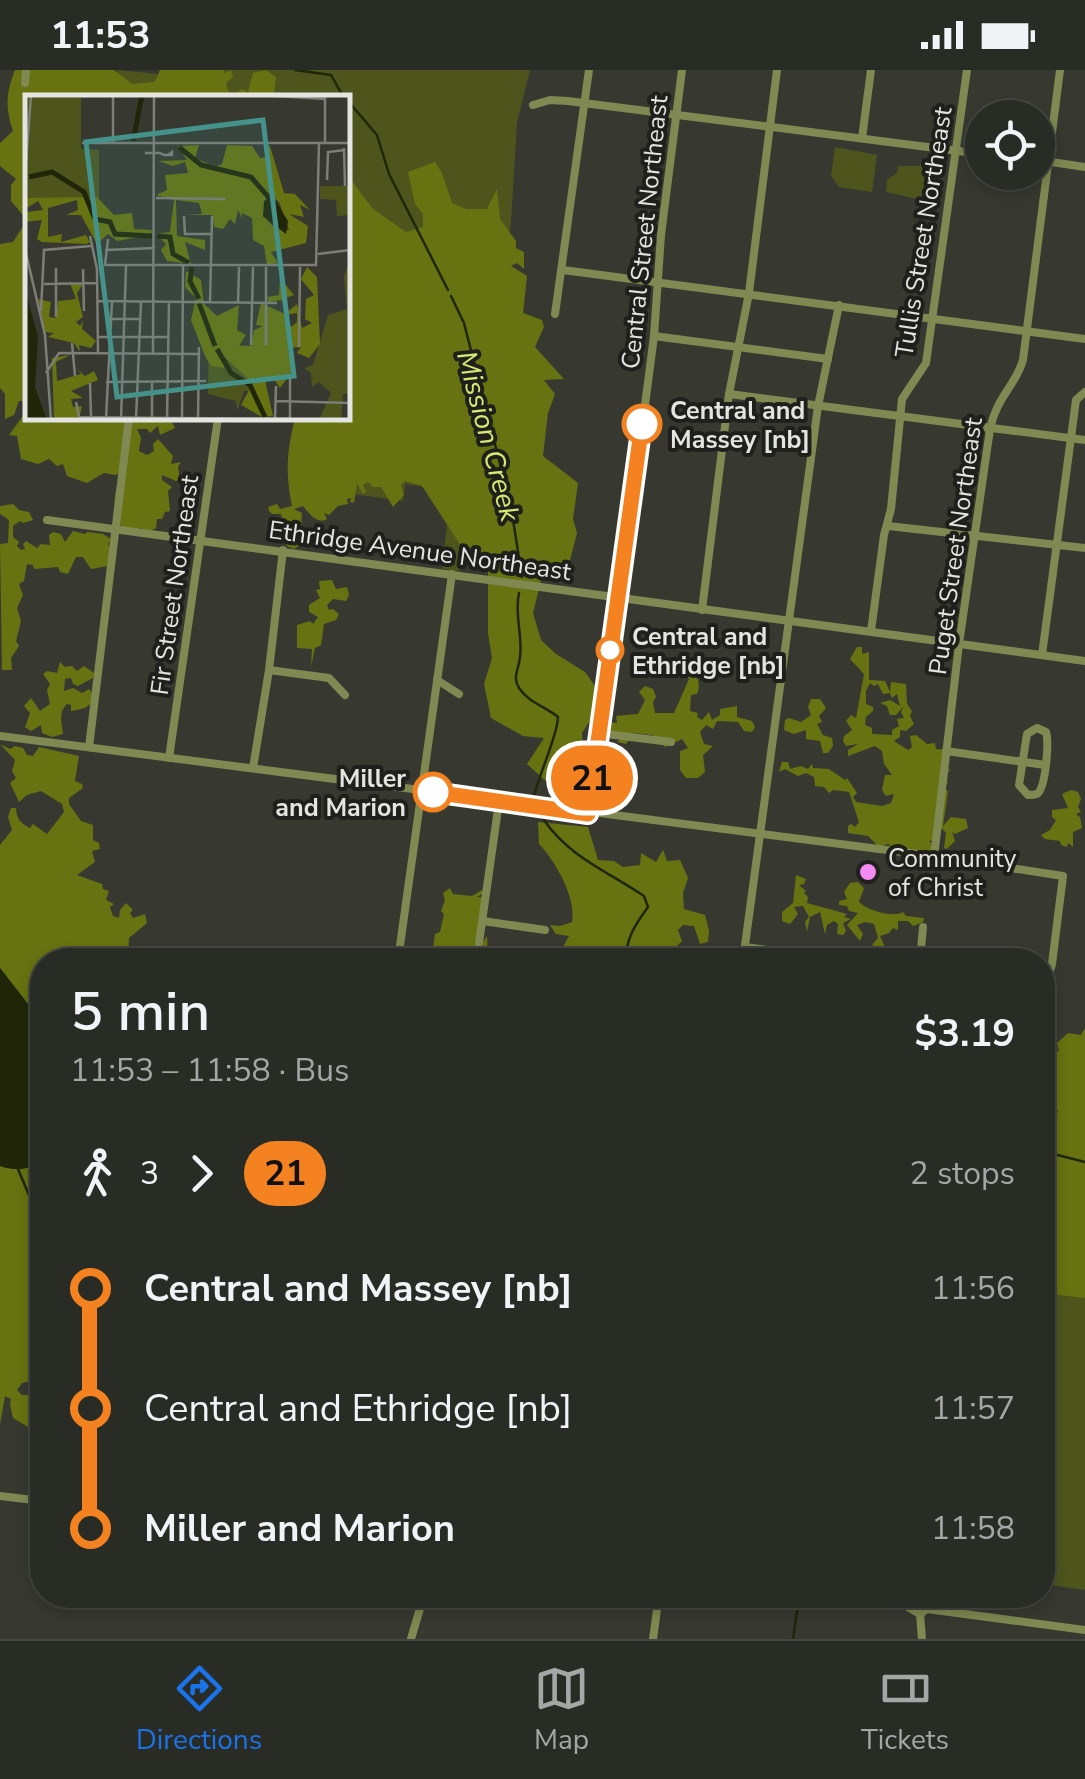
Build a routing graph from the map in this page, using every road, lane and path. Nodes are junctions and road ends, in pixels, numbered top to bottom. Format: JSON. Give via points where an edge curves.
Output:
{"nodes":[{"id":1,"x":26,"y":70,"type":"edge"},
{"id":2,"x":589,"y":70,"type":"edge"},
{"id":3,"x":682,"y":70,"type":"edge"},
{"id":4,"x":776,"y":70,"type":"edge"},
{"id":5,"x":871,"y":70,"type":"edge"},
{"id":6,"x":967,"y":70,"type":"edge"},
{"id":7,"x":1060,"y":70,"type":"edge"},
{"id":8,"x":25,"y":83,"type":"dead end"},
{"id":9,"x":585,"y":103,"type":"junction"},
{"id":10,"x":533,"y":105,"type":"dead end"},
{"id":11,"x":1055,"y":108,"type":"edge"},
{"id":12,"x":677,"y":114,"type":"junction"},
{"id":13,"x":770,"y":127,"type":"junction"},
{"id":14,"x":862,"y":138,"type":"junction"},
{"id":15,"x":956,"y":151,"type":"junction"},
{"id":16,"x":965,"y":152,"type":"edge"},
{"id":17,"x":1055,"y":163,"type":"edge"},
{"id":18,"x":1085,"y":166,"type":"edge"},
{"id":19,"x":1044,"y":190,"type":"edge"},
{"id":20,"x":563,"y":270,"type":"junction"},
{"id":21,"x":657,"y":282,"type":"junction"},
{"id":22,"x":749,"y":293,"type":"junction"},
{"id":23,"x":839,"y":305,"type":"junction"},
{"id":24,"x":555,"y":314,"type":"dead end"},
{"id":25,"x":932,"y":318,"type":"junction"},
{"id":26,"x":1027,"y":330,"type":"junction"},
{"id":27,"x":654,"y":336,"type":"junction"},
{"id":28,"x":1085,"y":338,"type":"edge"},
{"id":29,"x":739,"y":347,"type":"junction"},
{"id":30,"x":828,"y":359,"type":"junction"},
{"id":31,"x":1085,"y":392,"type":"edge"},
{"id":32,"x":729,"y":394,"type":"junction"},
{"id":33,"x":818,"y":406,"type":"junction"},
{"id":34,"x":900,"y":416,"type":"junction"},
{"id":35,"x":129,"y":420,"type":"edge"},
{"id":36,"x":218,"y":420,"type":"edge"},
{"id":37,"x":990,"y":429,"type":"junction"},
{"id":38,"x":1071,"y":438,"type":"junction"},
{"id":39,"x":1085,"y":440,"type":"edge"},
{"id":40,"x":47,"y":520,"type":"dead end"},
{"id":41,"x":888,"y":526,"type":"junction"},
{"id":42,"x":115,"y":527,"type":"junction"},
{"id":43,"x":976,"y":535,"type":"junction"},
{"id":44,"x":202,"y":539,"type":"junction"},
{"id":45,"x":1056,"y":545,"type":"junction"},
{"id":46,"x":1085,"y":548,"type":"edge"},
{"id":47,"x":283,"y":550,"type":"junction"},
{"id":48,"x":452,"y":574,"type":"junction"},
{"id":49,"x":617,"y":598,"type":"junction"},
{"id":50,"x":702,"y":610,"type":"junction"},
{"id":51,"x":789,"y":621,"type":"junction"},
{"id":52,"x":871,"y":631,"type":"junction"},
{"id":53,"x":959,"y":644,"type":"junction"},
{"id":54,"x":1042,"y":655,"type":"junction"},
{"id":55,"x":1085,"y":661,"type":"edge"},
{"id":56,"x":269,"y":670,"type":"junction"},
{"id":57,"x":436,"y":680,"type":"junction"},
{"id":58,"x":459,"y":694,"type":"dead end"},
{"id":59,"x":345,"y":695,"type":"dead end"},
{"id":60,"x":598,"y":733,"type":"junction"},
{"id":61,"x":0,"y":736,"type":"edge"},
{"id":62,"x":670,"y":742,"type":"dead end"},
{"id":63,"x":89,"y":747,"type":"junction"},
{"id":64,"x":946,"y":752,"type":"junction"},
{"id":65,"x":169,"y":758,"type":"junction"},
{"id":66,"x":1021,"y":761,"type":"junction"},
{"id":67,"x":1045,"y":764,"type":"junction"},
{"id":68,"x":253,"y":768,"type":"junction"},
{"id":69,"x":420,"y":790,"type":"junction"},
{"id":70,"x":499,"y":802,"type":"junction"},
{"id":71,"x":588,"y":814,"type":"junction"},
{"id":72,"x":760,"y":836,"type":"junction"},
{"id":73,"x":934,"y":857,"type":"junction"},
{"id":74,"x":482,"y":921,"type":"junction"},
{"id":75,"x":924,"y":927,"type":"dead end"},
{"id":76,"x":545,"y":930,"type":"dead end"},
{"id":77,"x":480,"y":944,"type":"dead end"},
{"id":78,"x":400,"y":948,"type":"edge"},
{"id":79,"x":745,"y":948,"type":"edge"},
{"id":80,"x":921,"y":948,"type":"edge"},
{"id":81,"x":1050,"y":948,"type":"edge"},
{"id":82,"x":0,"y":1496,"type":"edge"},
{"id":83,"x":30,"y":1500,"type":"edge"},
{"id":84,"x":420,"y":1608,"type":"edge"},
{"id":85,"x":658,"y":1608,"type":"edge"},
{"id":86,"x":912,"y":1608,"type":"edge"},
{"id":87,"x":924,"y":1608,"type":"edge"},
{"id":88,"x":923,"y":1612,"type":"junction"},
{"id":89,"x":1085,"y":1630,"type":"edge"},
{"id":90,"x":411,"y":1639,"type":"edge"},
{"id":91,"x":654,"y":1639,"type":"edge"},
{"id":92,"x":922,"y":1639,"type":"edge"}],
"edges":[{"from":1,"to":8,"type":"street"},
{"from":2,"to":9,"type":"street"},
{"from":3,"to":12,"type":"street","name":"Central Street Northeast"},
{"from":4,"to":13,"type":"street"},
{"from":5,"to":14,"type":"street"},
{"from":6,"to":15,"type":"street","name":"Tullis Street Northeast"},
{"from":7,"to":11,"type":"street","name":"Puget Street Northeast"},
{"from":9,"to":10,"type":"street"},
{"from":9,"to":12,"type":"street"},
{"from":9,"to":20,"type":"street"},
{"from":12,"to":13,"type":"street"},
{"from":12,"to":21,"type":"street","name":"Central Street Northeast"},
{"from":13,"to":14,"type":"street"},
{"from":13,"to":22,"type":"street"},
{"from":14,"to":15,"type":"street"},
{"from":15,"to":16,"type":"street"},
{"from":15,"to":25,"type":"street","name":"Tullis Street Northeast"},
{"from":17,"to":18,"type":"street"},
{"from":19,"to":26,"type":"street","name":"Puget Street Northeast"},
{"from":20,"to":21,"type":"street"},
{"from":20,"to":24,"type":"street"},
{"from":21,"to":22,"type":"street"},
{"from":21,"to":27,"type":"street","name":"Central Street Northeast"},
{"from":22,"to":23,"type":"street"},
{"from":22,"to":29,"type":"street"},
{"from":23,"to":25,"type":"street"},
{"from":23,"to":30,"type":"street"},
{"from":25,"to":26,"type":"street"},
{"from":25,"to":34,"type":"street","name":"Tullis Street Northeast","via":[[926,363],[903,394]]},
{"from":26,"to":28,"type":"street"},
{"from":26,"to":37,"type":"street","name":"Puget Street Northeast","via":[[1020,368],[996,404]]},
{"from":27,"to":29,"type":"street"},
{"from":27,"to":49,"type":"street","name":"Central Street Northeast"},
{"from":29,"to":30,"type":"street"},
{"from":29,"to":32,"type":"street"},
{"from":30,"to":33,"type":"street"},
{"from":31,"to":38,"type":"street","via":[[1076,400]]},
{"from":32,"to":33,"type":"street"},
{"from":32,"to":50,"type":"street"},
{"from":33,"to":34,"type":"street"},
{"from":33,"to":51,"type":"street"},
{"from":34,"to":37,"type":"street"},
{"from":34,"to":41,"type":"street","name":"Tullis Street Northeast"},
{"from":35,"to":42,"type":"street"},
{"from":36,"to":44,"type":"street","name":"Fir Street Northeast"},
{"from":37,"to":38,"type":"street"},
{"from":37,"to":43,"type":"street","name":"Puget Street Northeast"},
{"from":38,"to":39,"type":"street"},
{"from":38,"to":45,"type":"street"},
{"from":40,"to":42,"type":"street","name":"Ethridge Avenue Northeast"},
{"from":41,"to":43,"type":"street"},
{"from":41,"to":52,"type":"street","name":"Tullis Street Northeast"},
{"from":42,"to":44,"type":"street","name":"Ethridge Avenue Northeast"},
{"from":42,"to":63,"type":"street"},
{"from":43,"to":45,"type":"street"},
{"from":43,"to":53,"type":"street","name":"Puget Street Northeast"},
{"from":44,"to":47,"type":"street","name":"Ethridge Avenue Northeast"},
{"from":44,"to":65,"type":"street","name":"Fir Street Northeast"},
{"from":45,"to":46,"type":"street"},
{"from":45,"to":54,"type":"street"},
{"from":47,"to":48,"type":"street","name":"Ethridge Avenue Northeast"},
{"from":47,"to":56,"type":"street"},
{"from":48,"to":49,"type":"street","name":"Ethridge Avenue Northeast"},
{"from":48,"to":57,"type":"street"},
{"from":49,"to":50,"type":"street","name":"Ethridge Avenue Northeast"},
{"from":49,"to":60,"type":"street","name":"Central Street Northeast"},
{"from":50,"to":51,"type":"street","name":"Ethridge Avenue Northeast"},
{"from":51,"to":52,"type":"street","name":"Ethridge Avenue Northeast"},
{"from":51,"to":72,"type":"street"},
{"from":52,"to":53,"type":"street","name":"Ethridge Avenue Northeast"},
{"from":53,"to":54,"type":"street","name":"Ethridge Avenue Northeast"},
{"from":53,"to":64,"type":"street","name":"Puget Street Northeast"},
{"from":54,"to":55,"type":"street","name":"Ethridge Avenue Northeast"},
{"from":56,"to":59,"type":"street","via":[[329,678]]},
{"from":56,"to":68,"type":"street"},
{"from":57,"to":58,"type":"street"},
{"from":57,"to":69,"type":"street"},
{"from":60,"to":62,"type":"street"},
{"from":60,"to":71,"type":"street","name":"Central Street Northeast"},
{"from":61,"to":63,"type":"street"},
{"from":63,"to":65,"type":"street"},
{"from":64,"to":66,"type":"street"},
{"from":64,"to":73,"type":"street","name":"Puget Street Northeast"},
{"from":65,"to":68,"type":"street"},
{"from":66,"to":67,"type":"street"},
{"from":66,"to":67,"type":"street","via":[[1018,786],[1028,796],[1041,789]]},
{"from":66,"to":67,"type":"street","via":[[1028,734],[1040,728],[1049,739]]},
{"from":68,"to":69,"type":"street"},
{"from":69,"to":70,"type":"street"},
{"from":69,"to":78,"type":"street"},
{"from":70,"to":71,"type":"street"},
{"from":70,"to":74,"type":"street"},
{"from":71,"to":72,"type":"street"},
{"from":72,"to":73,"type":"street"},
{"from":72,"to":79,"type":"street"},
{"from":73,"to":81,"type":"street","via":[[1063,876]]},
{"from":74,"to":76,"type":"street"},
{"from":74,"to":77,"type":"street"},
{"from":75,"to":80,"type":"street"},
{"from":82,"to":83,"type":"street"},
{"from":84,"to":90,"type":"street"},
{"from":85,"to":91,"type":"street"},
{"from":86,"to":88,"type":"street"},
{"from":87,"to":88,"type":"street"},
{"from":88,"to":89,"type":"street"},
{"from":88,"to":92,"type":"street"}]}
